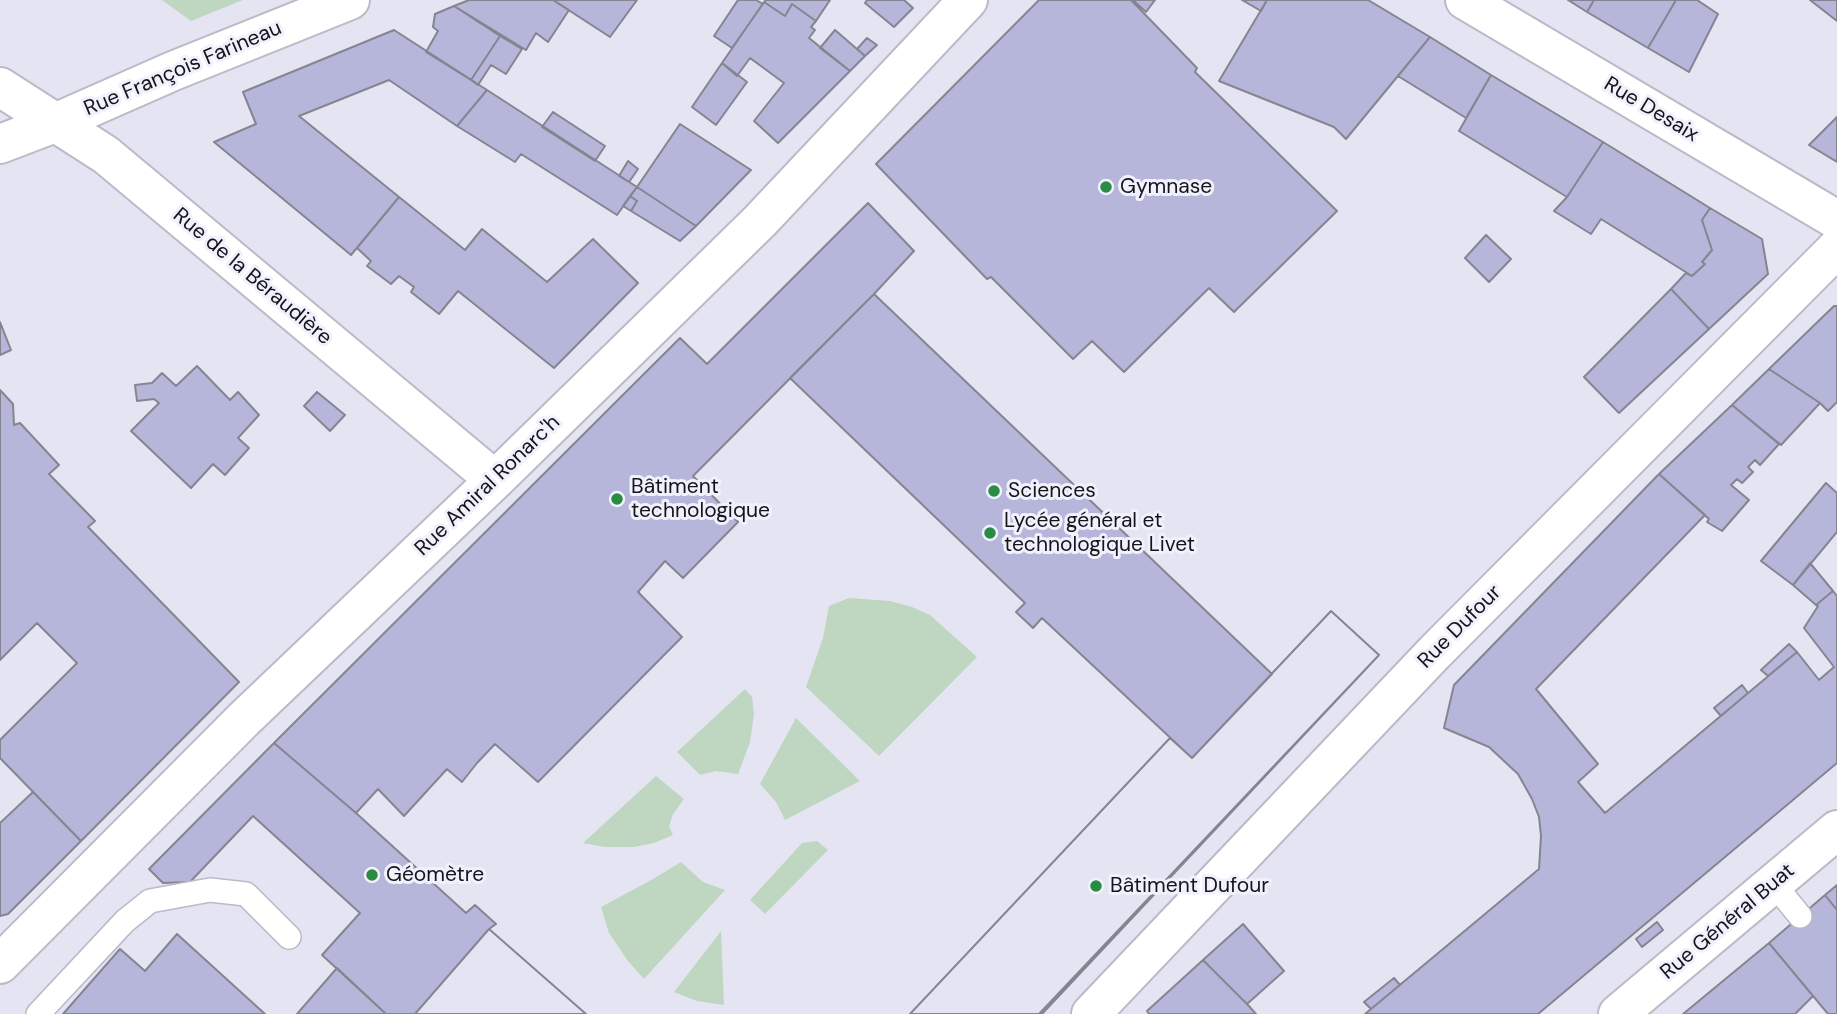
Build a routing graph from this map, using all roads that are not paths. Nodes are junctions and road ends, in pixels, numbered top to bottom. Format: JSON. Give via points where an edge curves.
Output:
{"nodes":[{"id":1,"x":350,"y":0,"type":"edge"},
{"id":2,"x":968,"y":0,"type":"edge"},
{"id":3,"x":1465,"y":0,"type":"edge"},
{"id":4,"x":0,"y":87,"type":"edge"},
{"id":5,"x":55,"y":123,"type":"junction"},
{"id":6,"x":0,"y":144,"type":"edge"},
{"id":7,"x":1837,"y":220,"type":"edge"},
{"id":8,"x":1837,"y":248,"type":"edge"},
{"id":9,"x":495,"y":480,"type":"junction"},
{"id":10,"x":1837,"y":830,"type":"edge"},
{"id":11,"x":1773,"y":883,"type":"junction"},
{"id":12,"x":1800,"y":916,"type":"dead end"},
{"id":13,"x":289,"y":937,"type":"dead end"},
{"id":14,"x":0,"y":964,"type":"edge"},
{"id":15,"x":38,"y":1014,"type":"edge"},
{"id":16,"x":1091,"y":1014,"type":"edge"},
{"id":17,"x":1618,"y":1014,"type":"edge"}],
"edges":[{"from":1,"to":5,"type":"street","name":"Rue François Farineau"},
{"from":2,"to":9,"type":"street","name":"Rue Amiral Ronarc'h","via":[[760,221]]},
{"from":3,"to":7,"type":"street","name":"Rue Desaix"},
{"from":4,"to":5,"type":"street","name":"Rue de la Béraudière"},
{"from":5,"to":6,"type":"street","name":"Rue François Farineau"},
{"from":5,"to":9,"type":"street","name":"Rue de la Béraudière","via":[[106,155]]},
{"from":8,"to":16,"type":"street","name":"Rue Dufour","via":[[1435,652]]},
{"from":9,"to":14,"type":"street","name":"Rue Amiral Ronarc'h","via":[[244,719]]},
{"from":10,"to":11,"type":"street","name":"Rue Général Buat"},
{"from":11,"to":12,"type":"lane"},
{"from":11,"to":17,"type":"street","name":"Rue Général Buat"},
{"from":13,"to":15,"type":"lane","via":[[246,894],[210,890],[150,901],[125,921]]}]}
